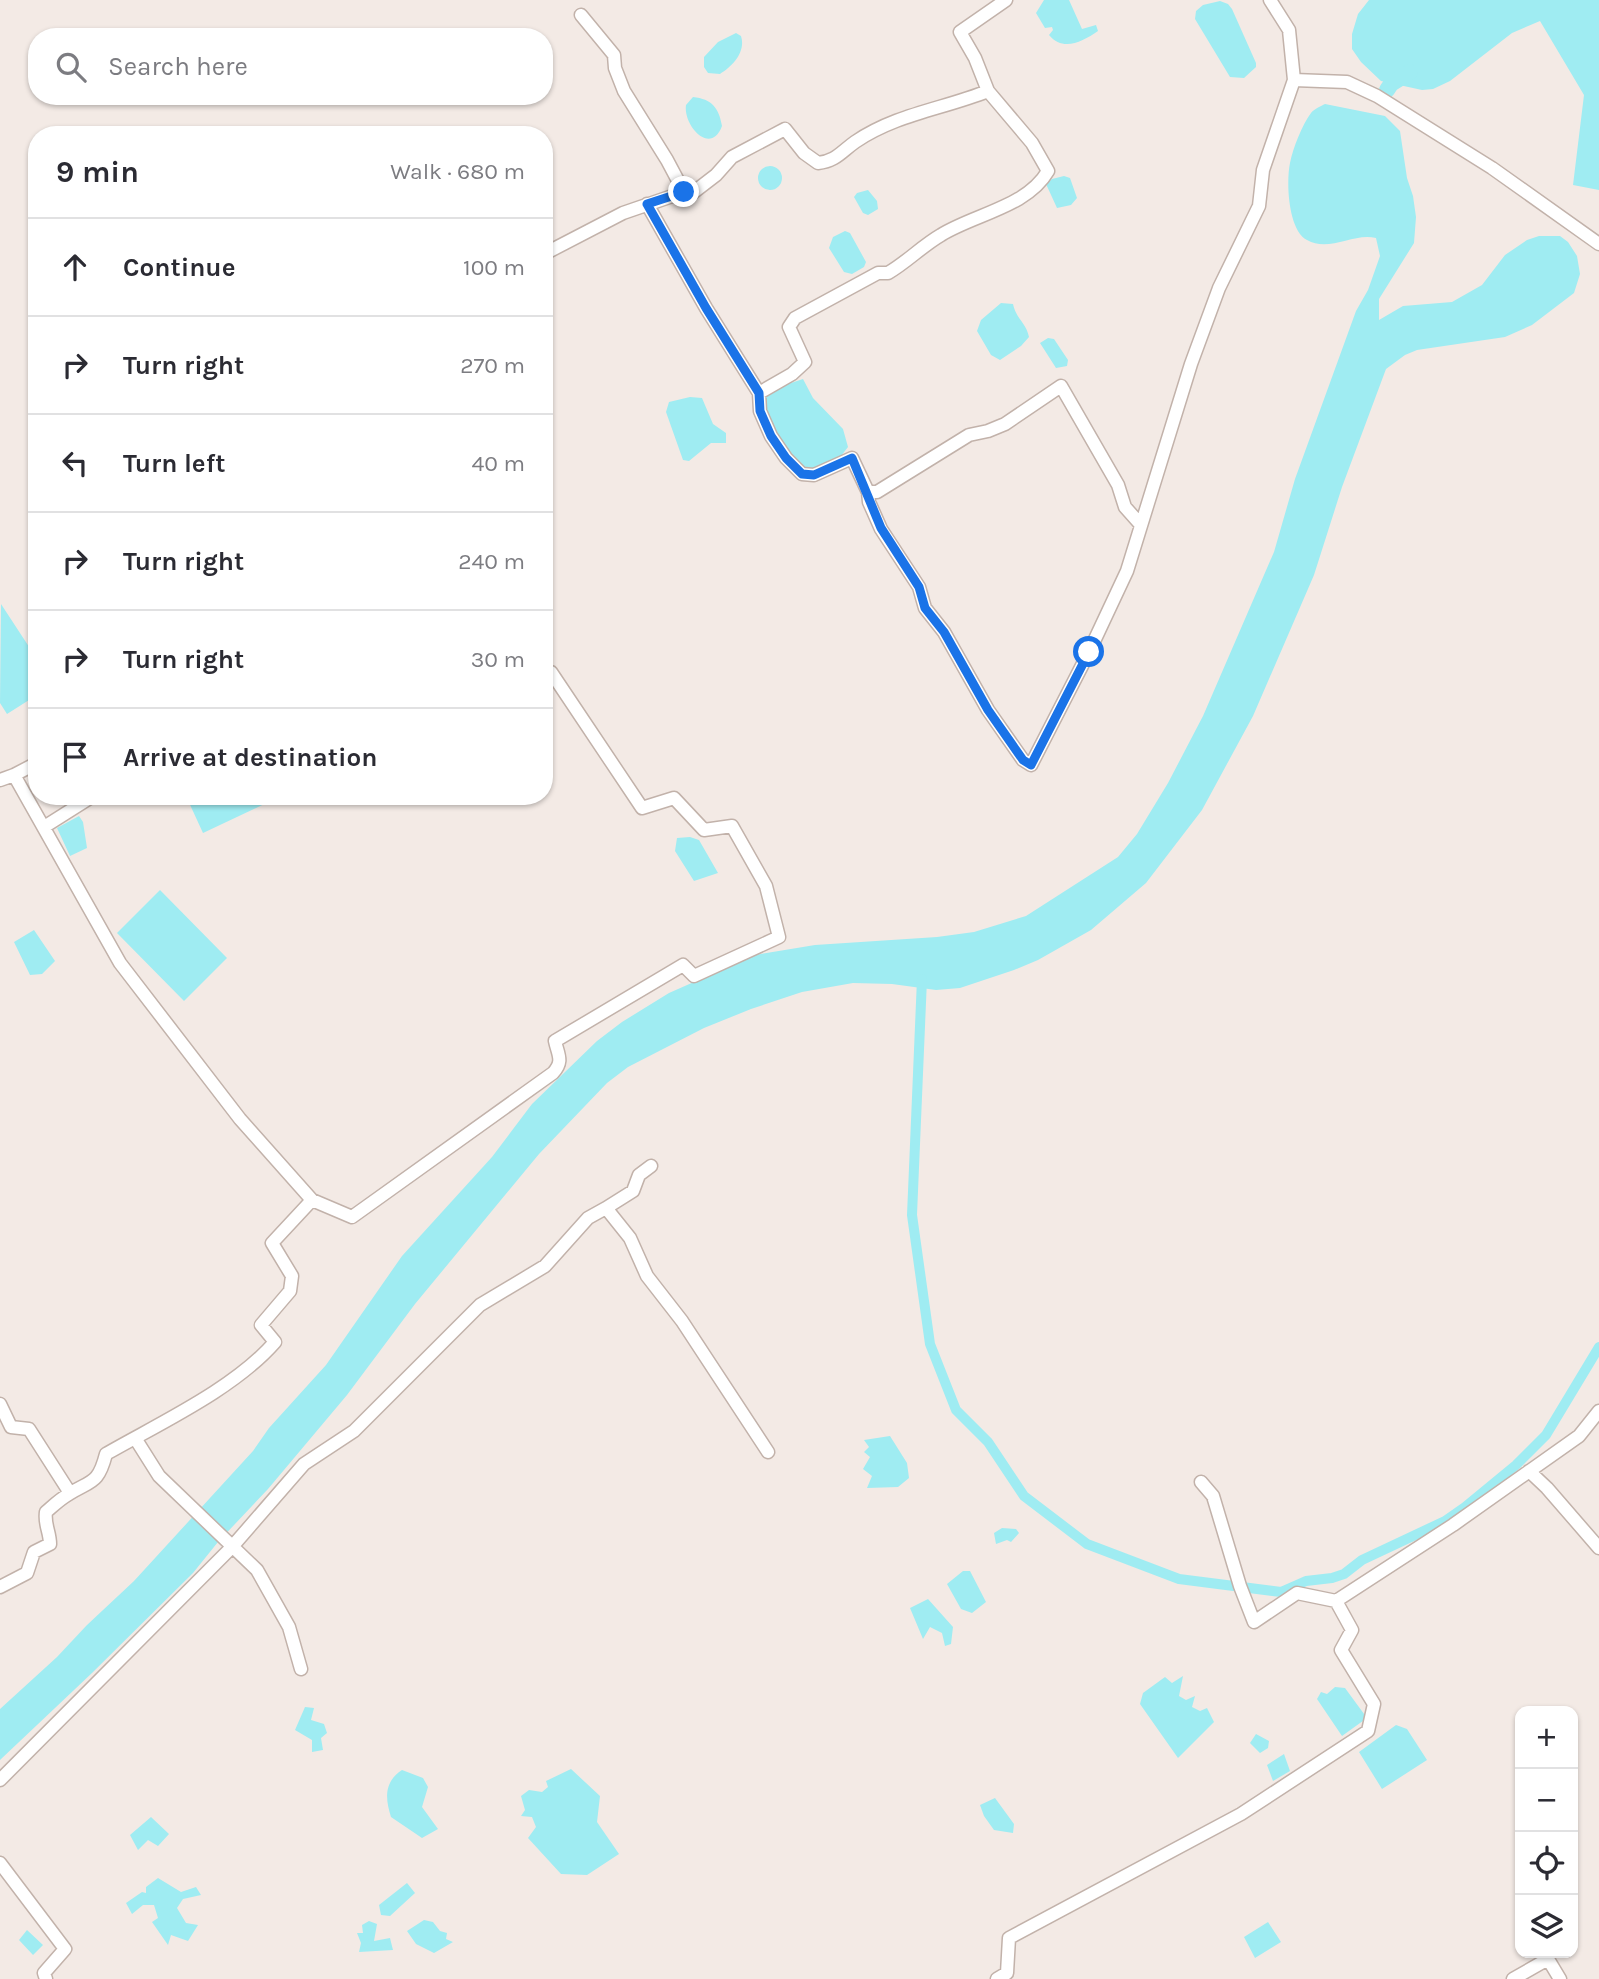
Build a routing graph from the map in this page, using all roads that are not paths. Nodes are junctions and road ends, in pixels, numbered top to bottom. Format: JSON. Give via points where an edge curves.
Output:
{"nodes":[{"id":1,"x":1006,"y":0,"type":"edge"},
{"id":2,"x":1270,"y":0,"type":"edge"},
{"id":3,"x":581,"y":15,"type":"dead end"},
{"id":4,"x":1294,"y":80,"type":"junction"},
{"id":5,"x":988,"y":91,"type":"junction"},
{"id":6,"x":684,"y":192,"type":"junction"},
{"id":7,"x":647,"y":204,"type":"junction"},
{"id":8,"x":1599,"y":244,"type":"edge"},
{"id":9,"x":553,"y":249,"type":"edge"},
{"id":10,"x":759,"y":393,"type":"junction"},
{"id":11,"x":868,"y":492,"type":"junction"},
{"id":12,"x":1141,"y":525,"type":"junction"},
{"id":13,"x":553,"y":675,"type":"edge"},
{"id":14,"x":28,"y":768,"type":"edge"},
{"id":15,"x":14,"y":775,"type":"junction"},
{"id":16,"x":0,"y":780,"type":"edge"},
{"id":17,"x":28,"y":799,"type":"edge"},
{"id":18,"x":31,"y":805,"type":"edge"},
{"id":19,"x":79,"y":805,"type":"edge"},
{"id":20,"x":44,"y":827,"type":"junction"},
{"id":21,"x":651,"y":1166,"type":"dead end"},
{"id":22,"x":312,"y":1200,"type":"junction"},
{"id":23,"x":607,"y":1208,"type":"junction"},
{"id":24,"x":0,"y":1404,"type":"edge"},
{"id":25,"x":1599,"y":1411,"type":"edge"},
{"id":26,"x":135,"y":1438,"type":"junction"},
{"id":27,"x":768,"y":1452,"type":"dead end"},
{"id":28,"x":1529,"y":1471,"type":"junction"},
{"id":29,"x":1201,"y":1482,"type":"dead end"},
{"id":30,"x":70,"y":1493,"type":"junction"},
{"id":31,"x":229,"y":1546,"type":"junction"},
{"id":32,"x":1599,"y":1548,"type":"edge"},
{"id":33,"x":0,"y":1587,"type":"edge"},
{"id":34,"x":1336,"y":1601,"type":"junction"},
{"id":35,"x":301,"y":1669,"type":"dead end"},
{"id":36,"x":0,"y":1780,"type":"edge"},
{"id":37,"x":0,"y":1863,"type":"edge"},
{"id":38,"x":46,"y":1979,"type":"edge"},
{"id":39,"x":998,"y":1979,"type":"edge"},
{"id":40,"x":1513,"y":1979,"type":"edge"},
{"id":41,"x":1560,"y":1979,"type":"edge"}],
"edges":[{"from":1,"to":5,"type":"street","via":[[960,32]]},
{"from":2,"to":4,"type":"street","via":[[1289,30]]},
{"from":3,"to":6,"type":"street","via":[[614,55],[624,91]]},
{"from":4,"to":8,"type":"street","via":[[1347,82],[1377,96],[1492,168]]},
{"from":4,"to":12,"type":"street","via":[[1262,170],[1259,206],[1191,364]]},
{"from":5,"to":6,"type":"street","via":[[903,117],[854,143],[832,162],[818,163],[804,153],[786,129],[732,157],[690,195]]},
{"from":5,"to":10,"type":"street","via":[[1039,153],[1048,171],[1041,183],[944,233],[888,273],[878,273],[795,318],[789,327],[805,362]]},
{"from":6,"to":7,"type":"street"},
{"from":7,"to":9,"type":"street"},
{"from":7,"to":10,"type":"street"},
{"from":10,"to":11,"type":"street","via":[[760,411],[771,436],[802,474],[814,475],[852,458]]},
{"from":11,"to":12,"type":"street","via":[[877,492],[969,435],[1005,424],[1061,386],[1118,485],[1125,507]]},
{"from":11,"to":12,"type":"street","via":[[881,528],[919,587],[925,608],[958,653],[988,710],[1031,765],[1127,572]]},
{"from":13,"to":22,"type":"street","via":[[642,808],[674,798],[704,830],[732,825],[766,886],[779,937],[694,976],[683,965],[555,1041],[561,1060],[553,1073],[352,1217]]},
{"from":14,"to":15,"type":"street"},
{"from":15,"to":16,"type":"street"},
{"from":15,"to":17,"type":"street"},
{"from":18,"to":20,"type":"street"},
{"from":19,"to":20,"type":"street"},
{"from":20,"to":22,"type":"street","via":[[120,963],[240,1119]]},
{"from":21,"to":23,"type":"street","via":[[639,1175],[633,1191]]},
{"from":22,"to":26,"type":"street","via":[[272,1243],[292,1276],[290,1291],[261,1325],[275,1342],[258,1361]]},
{"from":23,"to":27,"type":"street","via":[[630,1238],[647,1276]]},
{"from":23,"to":31,"type":"street","via":[[588,1218],[545,1266],[480,1305],[354,1431],[304,1464]]},
{"from":24,"to":30,"type":"street","via":[[11,1427],[29,1429]]},
{"from":25,"to":28,"type":"street","via":[[1578,1436]]},
{"from":26,"to":30,"type":"street","via":[[106,1454],[103,1468],[91,1484]]},
{"from":26,"to":31,"type":"street","via":[[159,1476]]},
{"from":28,"to":32,"type":"street"},
{"from":28,"to":34,"type":"street"},
{"from":29,"to":34,"type":"street","via":[[1213,1496],[1254,1622],[1297,1593]]},
{"from":30,"to":33,"type":"street","via":[[46,1512],[50,1544],[34,1552],[27,1573]]},
{"from":31,"to":35,"type":"street","via":[[257,1570],[274,1598],[289,1627]]},
{"from":31,"to":36,"type":"street"},
{"from":34,"to":39,"type":"street","via":[[1352,1630],[1341,1650],[1374,1704],[1368,1731],[1241,1814],[1009,1937],[1007,1973]]},
{"from":37,"to":38,"type":"street","via":[[65,1949],[44,1973]]},
{"from":40,"to":41,"type":"street","via":[[1548,1959]]}]}
